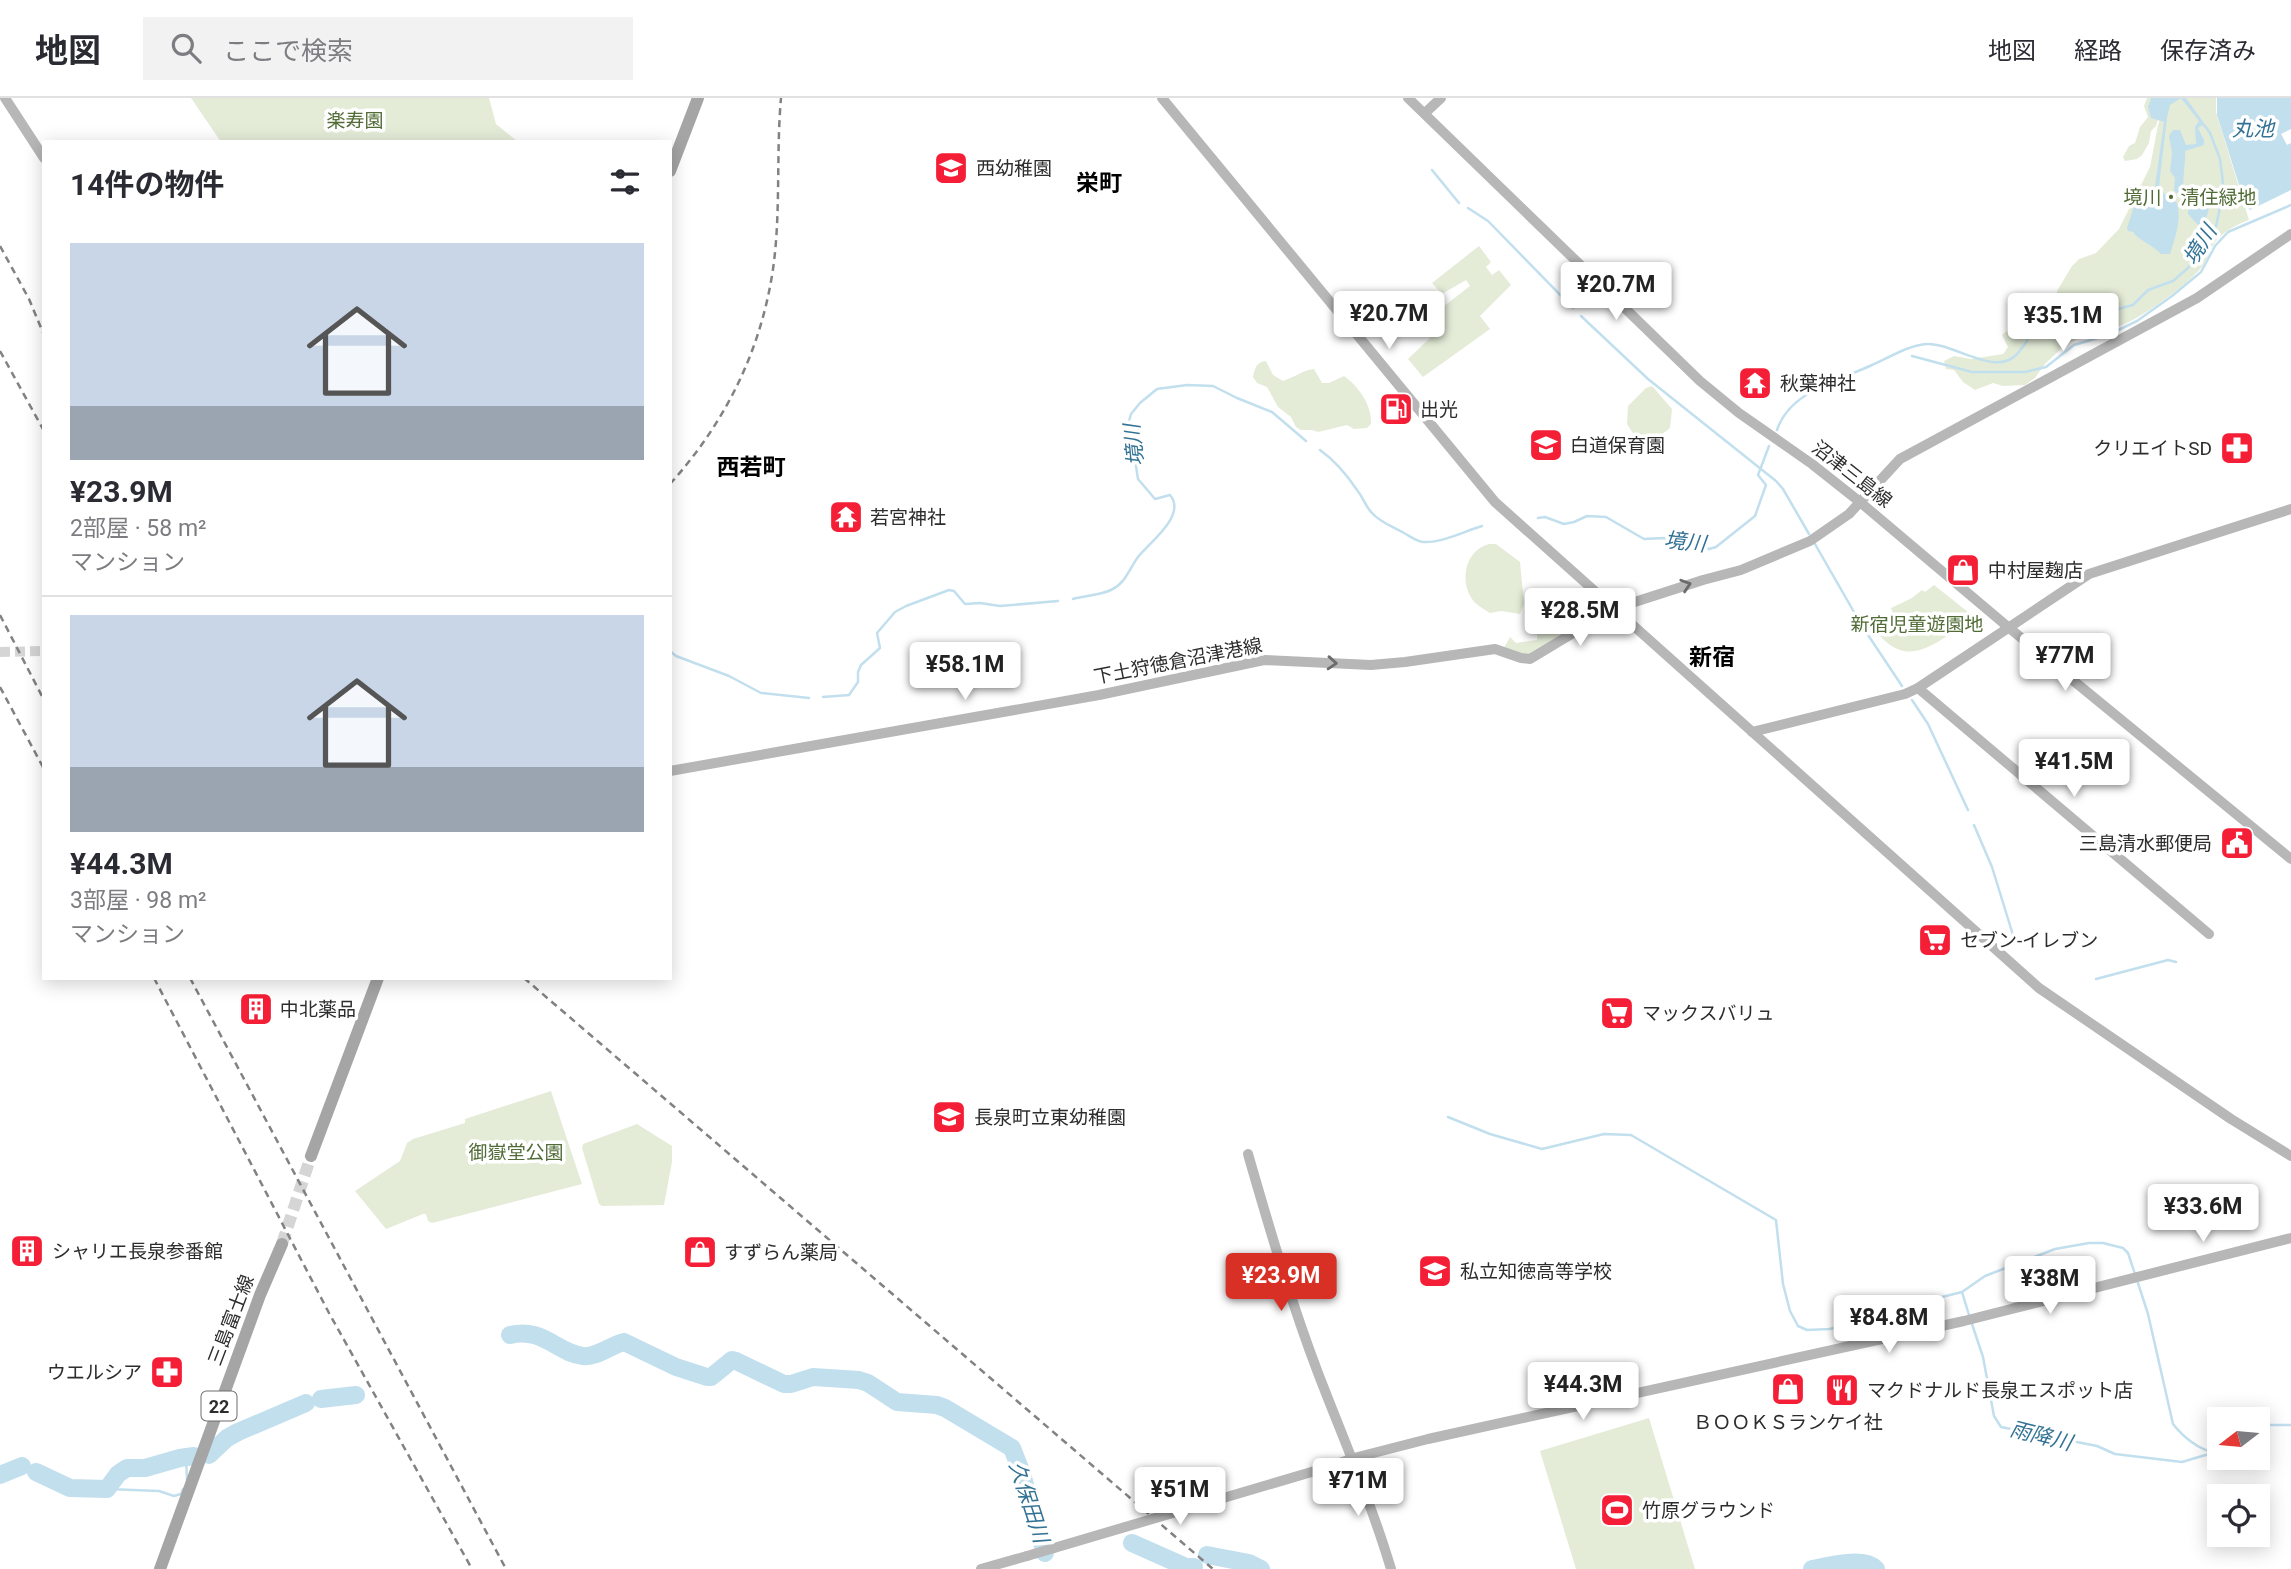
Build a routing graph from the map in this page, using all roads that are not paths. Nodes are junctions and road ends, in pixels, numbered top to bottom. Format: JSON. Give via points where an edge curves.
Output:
{"nodes":[{"id":1,"x":5,"y":98,"type":"edge"},
{"id":2,"x":698,"y":98,"type":"edge"},
{"id":3,"x":1161,"y":98,"type":"edge"},
{"id":4,"x":1408,"y":98,"type":"edge"},
{"id":5,"x":1441,"y":98,"type":"edge"},
{"id":6,"x":1424,"y":113,"type":"junction"},
{"id":7,"x":42,"y":155,"type":"edge"},
{"id":8,"x":672,"y":166,"type":"edge"},
{"id":9,"x":2291,"y":234,"type":"edge"},
{"id":10,"x":1860,"y":502,"type":"junction"},
{"id":11,"x":2291,"y":509,"type":"edge"},
{"id":12,"x":1613,"y":608,"type":"junction"},
{"id":13,"x":2008,"y":627,"type":"junction"},
{"id":14,"x":1918,"y":688,"type":"junction"},
{"id":15,"x":1752,"y":732,"type":"junction"},
{"id":16,"x":672,"y":771,"type":"edge"},
{"id":17,"x":2291,"y":859,"type":"edge"},
{"id":18,"x":2208,"y":934,"type":"dead end"},
{"id":19,"x":377,"y":980,"type":"edge"},
{"id":20,"x":1248,"y":1154,"type":"dead end"},
{"id":21,"x":311,"y":1156,"type":"tunnel mouth"},
{"id":22,"x":2291,"y":1156,"type":"edge"},
{"id":23,"x":2291,"y":1238,"type":"edge"},
{"id":24,"x":282,"y":1244,"type":"tunnel mouth"},
{"id":25,"x":1353,"y":1458,"type":"junction"},
{"id":26,"x":160,"y":1569,"type":"edge"},
{"id":27,"x":981,"y":1569,"type":"edge"},
{"id":28,"x":1391,"y":1569,"type":"edge"}],
"edges":[{"from":1,"to":7,"type":"street"},
{"from":2,"to":8,"type":"main road"},
{"from":3,"to":12,"type":"street","via":[[1495,502]]},
{"from":4,"to":6,"type":"street","name":"沼津三島線"},
{"from":5,"to":6,"type":"street"},
{"from":6,"to":10,"type":"street","name":"沼津三島線","via":[[1700,381]]},
{"from":9,"to":10,"type":"street","name":"下土狩徳倉沼津港線","via":[[2197,298],[1900,458]]},
{"from":12,"to":10,"type":"street","name":"下土狩徳倉沼津港線","one_way":true,"via":[[1780,555],[1825,532]]},
{"from":10,"to":13,"type":"street","name":"沼津三島線"},
{"from":11,"to":13,"type":"street","via":[[2089,574]]},
{"from":12,"to":15,"type":"street"},
{"from":16,"to":12,"type":"street","name":"下土狩徳倉沼津港線","one_way":true,"via":[[1099,695],[1264,660],[1371,665],[1494,649],[1526,660]]},
{"from":13,"to":14,"type":"street"},
{"from":13,"to":17,"type":"street","name":"沼津三島線"},
{"from":14,"to":15,"type":"street"},
{"from":14,"to":18,"type":"street"},
{"from":15,"to":22,"type":"street","via":[[2039,988]]},
{"from":19,"to":21,"type":"main road"},
{"from":20,"to":25,"type":"street","via":[[1318,1372]]},
{"from":23,"to":25,"type":"street","via":[[1964,1321]]},
{"from":24,"to":26,"type":"main road","name":"三島富士線","number":"22"},
{"from":25,"to":27,"type":"street","bridge":true},
{"from":25,"to":28,"type":"street"}]}
